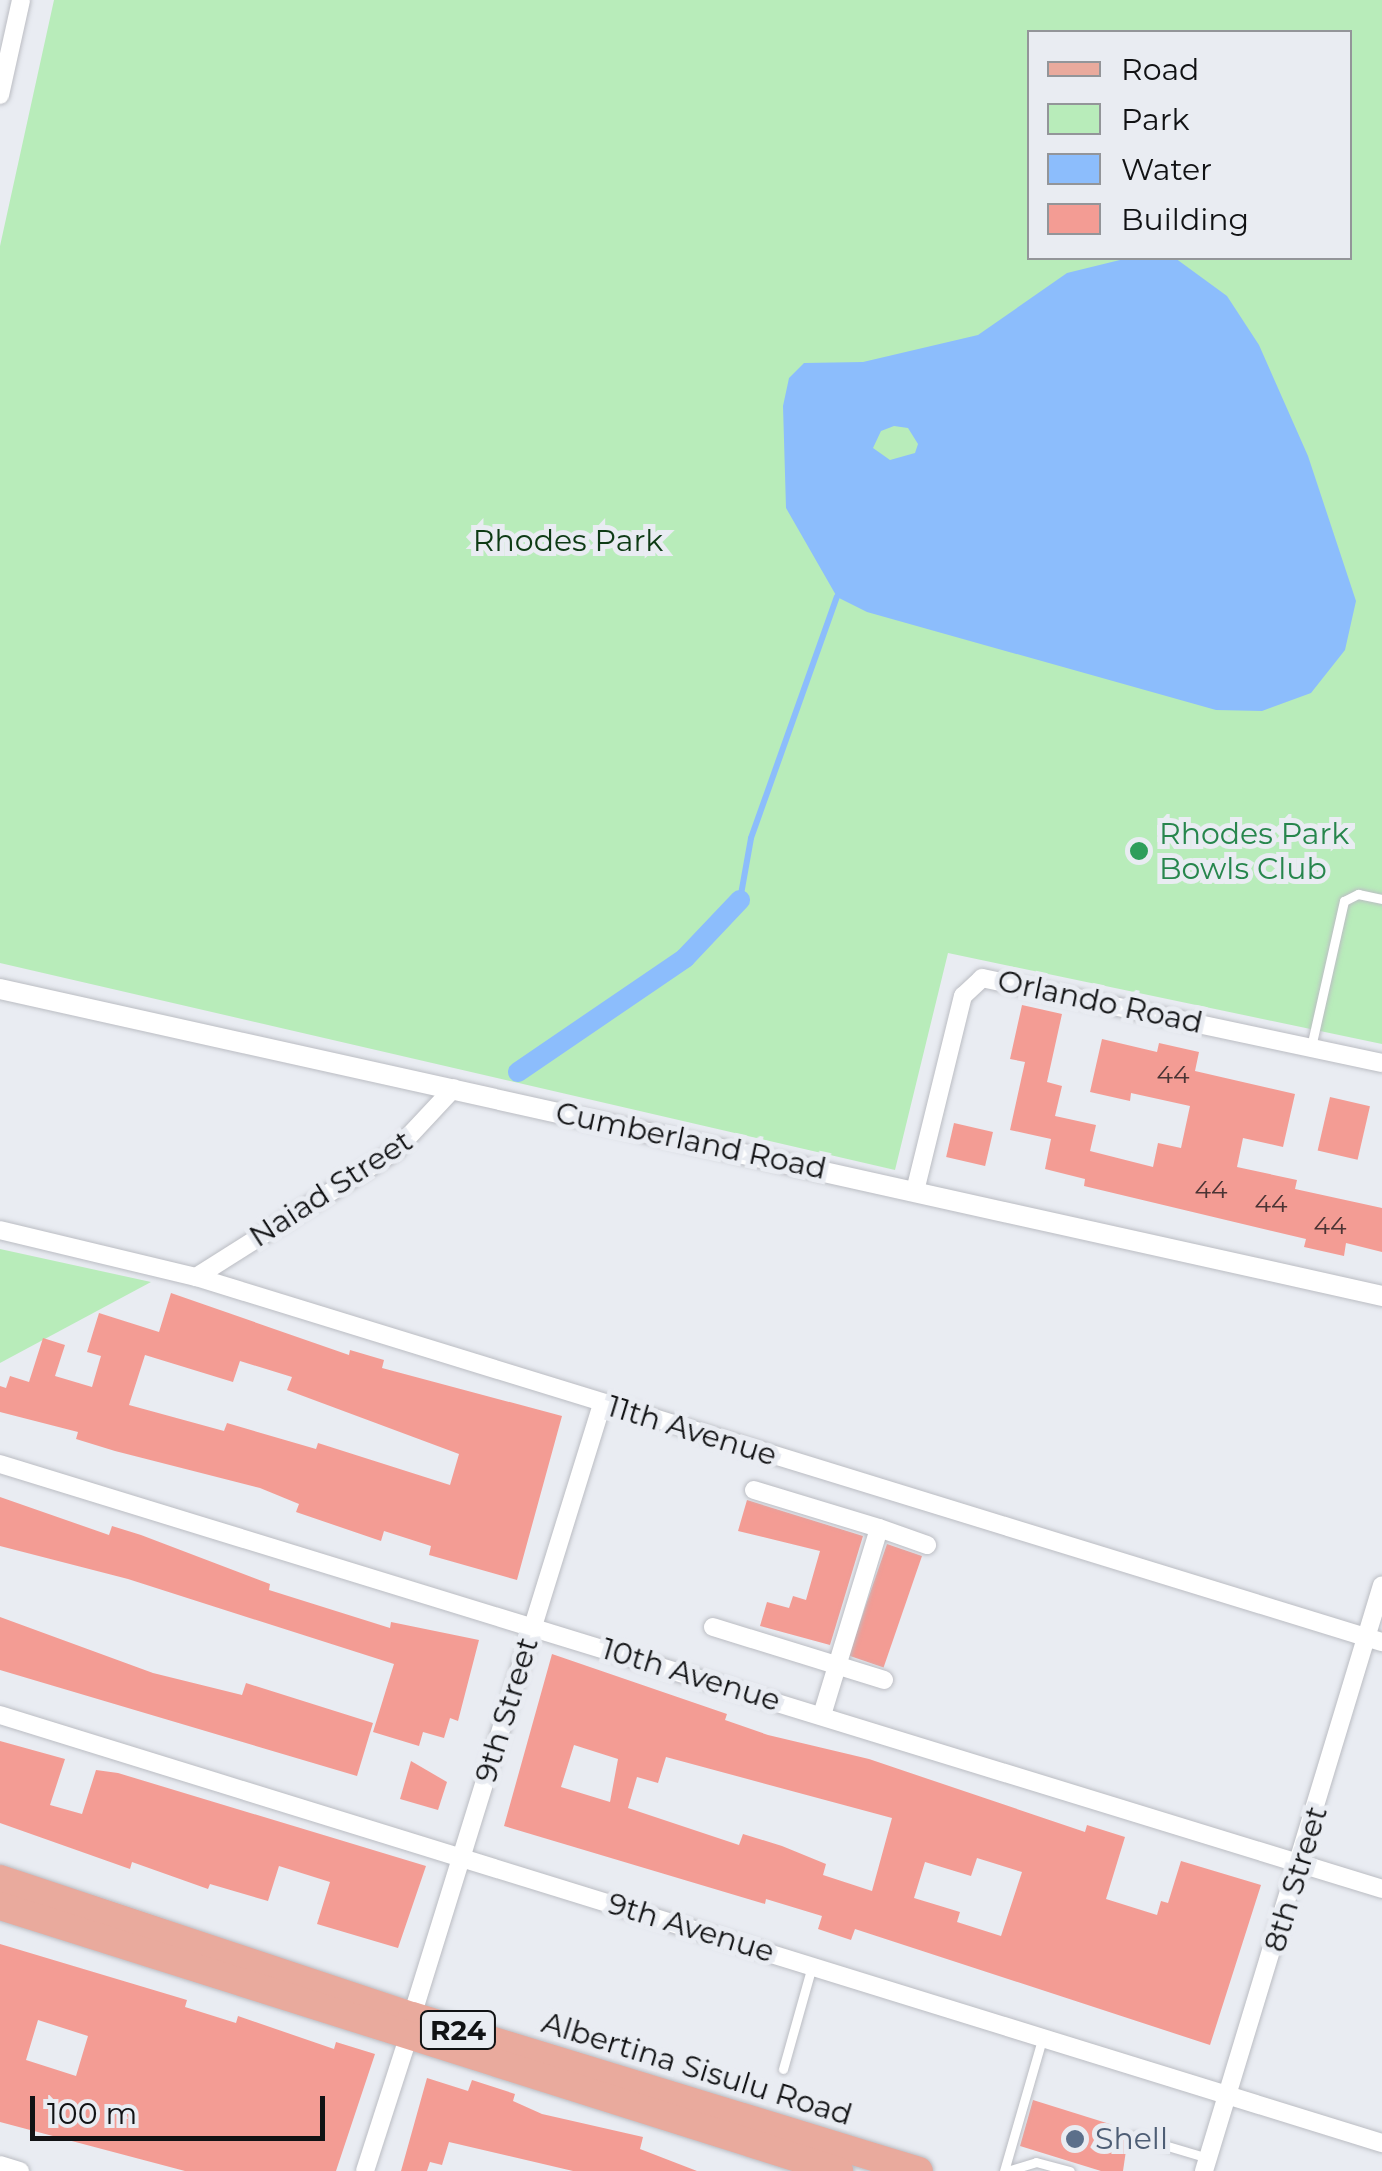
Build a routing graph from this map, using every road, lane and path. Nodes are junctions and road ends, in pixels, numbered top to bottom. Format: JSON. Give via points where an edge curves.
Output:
{"nodes":[{"id":1,"x":22,"y":0,"type":"edge"},
{"id":2,"x":0,"y":95,"type":"edge"},
{"id":3,"x":1382,"y":900,"type":"edge"},
{"id":4,"x":0,"y":988,"type":"edge"},
{"id":5,"x":1311,"y":1047,"type":"junction"},
{"id":6,"x":1382,"y":1063,"type":"edge"},
{"id":7,"x":454,"y":1088,"type":"junction"},
{"id":8,"x":915,"y":1190,"type":"junction"},
{"id":9,"x":0,"y":1230,"type":"edge"},
{"id":10,"x":196,"y":1277,"type":"junction"},
{"id":11,"x":1382,"y":1296,"type":"edge"},
{"id":12,"x":602,"y":1404,"type":"junction"},
{"id":13,"x":0,"y":1464,"type":"edge"},
{"id":14,"x":754,"y":1490,"type":"dead end"},
{"id":15,"x":879,"y":1528,"type":"junction"},
{"id":16,"x":927,"y":1544,"type":"dead end"},
{"id":17,"x":1382,"y":1585,"type":"edge"},
{"id":18,"x":532,"y":1626,"type":"junction"},
{"id":19,"x":713,"y":1627,"type":"dead end"},
{"id":20,"x":1375,"y":1640,"type":"edge"},
{"id":21,"x":838,"y":1666,"type":"junction"},
{"id":22,"x":884,"y":1680,"type":"dead end"},
{"id":23,"x":822,"y":1715,"type":"junction"},
{"id":24,"x":0,"y":1716,"type":"edge"},
{"id":25,"x":463,"y":1857,"type":"junction"},
{"id":26,"x":1302,"y":1864,"type":"junction"},
{"id":27,"x":0,"y":1879,"type":"edge"},
{"id":28,"x":1382,"y":1889,"type":"edge"},
{"id":29,"x":0,"y":1906,"type":"edge"},
{"id":30,"x":812,"y":1966,"type":"junction"},
{"id":31,"x":410,"y":2027,"type":"junction"},
{"id":32,"x":1042,"y":2036,"type":"junction"},
{"id":33,"x":783,"y":2069,"type":"dead end"},
{"id":34,"x":1227,"y":2096,"type":"junction"},
{"id":35,"x":1134,"y":2136,"type":"dead end"},
{"id":36,"x":1382,"y":2143,"type":"edge"},
{"id":37,"x":1206,"y":2164,"type":"edge"},
{"id":38,"x":0,"y":2165,"type":"edge"},
{"id":39,"x":20,"y":2171,"type":"edge"},
{"id":40,"x":365,"y":2171,"type":"edge"},
{"id":41,"x":839,"y":2171,"type":"edge"},
{"id":42,"x":920,"y":2171,"type":"edge"},
{"id":43,"x":1005,"y":2171,"type":"edge"},
{"id":44,"x":1070,"y":2171,"type":"edge"}],
"edges":[{"from":1,"to":2,"type":"street"},
{"from":3,"to":5,"type":"lane","via":[[1358,894],[1344,902]]},
{"from":4,"to":7,"type":"street","name":"Cumberland Road"},
{"from":5,"to":6,"type":"street","name":"Orlando Road"},
{"from":5,"to":8,"type":"street","name":"Orlando Road","via":[[990,976],[974,980],[964,996]]},
{"from":7,"to":8,"type":"street","name":"Cumberland Road"},
{"from":7,"to":10,"type":"street","name":"Naiad Street","via":[[395,1152]]},
{"from":8,"to":11,"type":"street","name":"Cumberland Road"},
{"from":9,"to":10,"type":"street","name":"11th Avenue"},
{"from":10,"to":12,"type":"street","name":"11th Avenue"},
{"from":12,"to":18,"type":"street","name":"9th Street"},
{"from":12,"to":20,"type":"street","name":"11th Avenue"},
{"from":13,"to":18,"type":"street","name":"10th Avenue"},
{"from":14,"to":15,"type":"street"},
{"from":15,"to":16,"type":"street"},
{"from":15,"to":21,"type":"street"},
{"from":17,"to":20,"type":"street","name":"8th Street"},
{"from":18,"to":23,"type":"street","name":"10th Avenue"},
{"from":18,"to":25,"type":"street","name":"9th Street"},
{"from":19,"to":21,"type":"street"},
{"from":20,"to":26,"type":"street","name":"8th Street"},
{"from":21,"to":22,"type":"street"},
{"from":21,"to":23,"type":"street"},
{"from":23,"to":26,"type":"street","name":"10th Avenue"},
{"from":24,"to":25,"type":"street","name":"9th Avenue"},
{"from":25,"to":30,"type":"street","name":"9th Avenue"},
{"from":25,"to":31,"type":"street","name":"9th Street"},
{"from":26,"to":28,"type":"street","name":"10th Avenue"},
{"from":26,"to":34,"type":"street","name":"8th Street"},
{"from":27,"to":31,"type":"main road","name":"Albertina Sisulu Road","number":"R24"},
{"from":29,"to":31,"type":"main road","name":"Albertina Sisulu Road","number":"R24"},
{"from":30,"to":32,"type":"street","name":"9th Avenue"},
{"from":30,"to":33,"type":"lane"},
{"from":31,"to":40,"type":"street","name":"9th Street"},
{"from":31,"to":41,"type":"main road","name":"Albertina Sisulu Road","number":"R24"},
{"from":31,"to":42,"type":"main road","name":"Albertina Sisulu Road","number":"R24"},
{"from":32,"to":34,"type":"street","name":"9th Avenue"},
{"from":32,"to":43,"type":"lane"},
{"from":34,"to":36,"type":"street","name":"9th Avenue"},
{"from":34,"to":37,"type":"street","name":"8th Street"},
{"from":35,"to":37,"type":"lane"},
{"from":38,"to":39,"type":"street"},
{"from":43,"to":44,"type":"lane","via":[[1036,2162]]}]}
